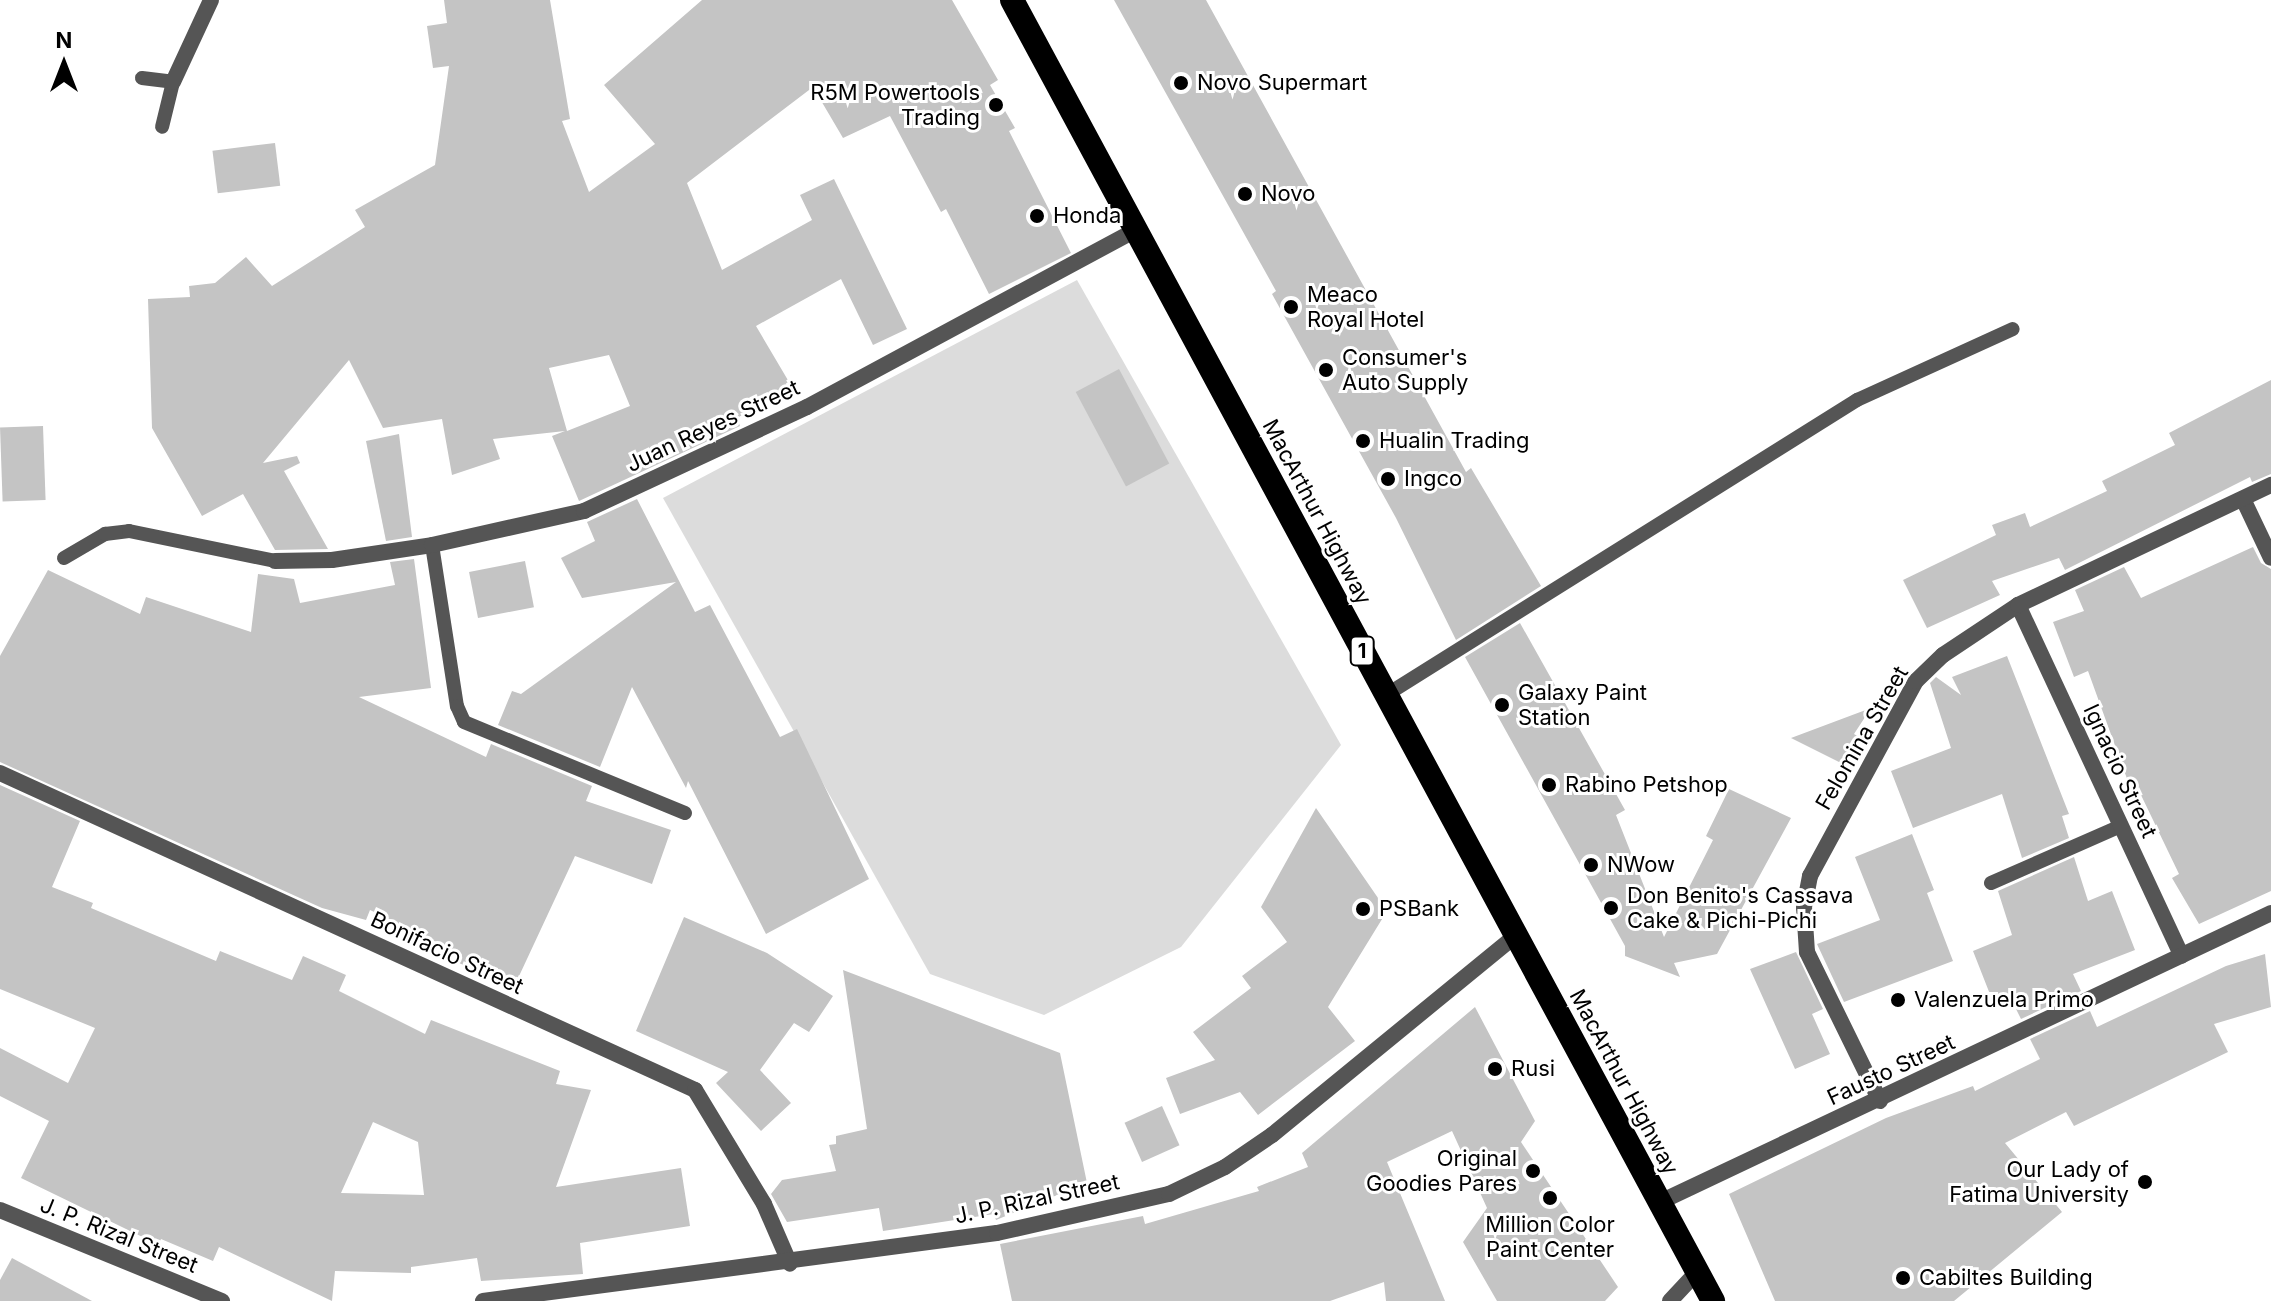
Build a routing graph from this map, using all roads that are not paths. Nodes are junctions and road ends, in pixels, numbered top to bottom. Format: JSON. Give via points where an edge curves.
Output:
{"nodes":[{"id":1,"x":211,"y":0,"type":"edge"},
{"id":2,"x":1012,"y":0,"type":"edge"},
{"id":3,"x":142,"y":78,"type":"dead end"},
{"id":4,"x":173,"y":82,"type":"junction"},
{"id":5,"x":162,"y":127,"type":"dead end"},
{"id":6,"x":1136,"y":230,"type":"junction"},
{"id":7,"x":2013,"y":329,"type":"dead end"},
{"id":8,"x":2271,"y":485,"type":"edge"},
{"id":9,"x":2243,"y":499,"type":"junction"},
{"id":10,"x":432,"y":545,"type":"junction"},
{"id":11,"x":64,"y":558,"type":"dead end"},
{"id":12,"x":2271,"y":558,"type":"edge"},
{"id":13,"x":275,"y":561,"type":"joint"},
{"id":14,"x":2018,"y":605,"type":"junction"},
{"id":15,"x":1386,"y":695,"type":"junction"},
{"id":16,"x":0,"y":773,"type":"edge"},
{"id":17,"x":685,"y":813,"type":"dead end"},
{"id":18,"x":2121,"y":826,"type":"junction"},
{"id":19,"x":1991,"y":883,"type":"dead end"},
{"id":20,"x":2271,"y":913,"type":"edge"},
{"id":21,"x":1515,"y":936,"type":"junction"},
{"id":22,"x":2182,"y":956,"type":"junction"},
{"id":23,"x":1880,"y":1101,"type":"junction"},
{"id":24,"x":1660,"y":1202,"type":"junction"},
{"id":25,"x":0,"y":1210,"type":"edge"},
{"id":26,"x":790,"y":1264,"type":"junction"},
{"id":27,"x":1697,"y":1272,"type":"junction"},
{"id":28,"x":222,"y":1301,"type":"edge"},
{"id":29,"x":483,"y":1301,"type":"edge"},
{"id":30,"x":1670,"y":1301,"type":"edge"},
{"id":31,"x":1713,"y":1301,"type":"edge"}],
"edges":[{"from":1,"to":4,"type":"street"},
{"from":2,"to":6,"type":"highway","name":"MacArthur Highway","number":"1"},
{"from":3,"to":4,"type":"lane"},
{"from":4,"to":5,"type":"lane"},
{"from":6,"to":10,"type":"street","name":"Juan Reyes Street","via":[[807,407],[584,511]]},
{"from":6,"to":15,"type":"highway","name":"MacArthur Highway","number":"1"},
{"from":7,"to":15,"type":"lane","via":[[1857,400]]},
{"from":8,"to":9,"type":"street","name":"Felomina Street"},
{"from":9,"to":12,"type":"street"},
{"from":9,"to":14,"type":"street","name":"Felomina Street"},
{"from":10,"to":13,"type":"street","name":"Juan Reyes Street","via":[[332,560]]},
{"from":10,"to":17,"type":"lane","via":[[457,706],[464,722]]},
{"from":11,"to":13,"type":"lane","via":[[105,534],[129,531]]},
{"from":14,"to":18,"type":"street","name":"Ignacio Street"},
{"from":14,"to":23,"type":"street","name":"Felomina Street","via":[[1943,655],[1916,681],[1810,876],[1804,907],[1807,952]]},
{"from":15,"to":21,"type":"highway","name":"MacArthur Highway","number":"1"},
{"from":16,"to":26,"type":"street","name":"Bonifacio Street","via":[[695,1090],[764,1204]]},
{"from":18,"to":19,"type":"lane"},
{"from":18,"to":22,"type":"street","name":"Ignacio Street"},
{"from":20,"to":22,"type":"street","name":"Fausto Street"},
{"from":21,"to":24,"type":"highway","name":"MacArthur Highway","number":"1"},
{"from":21,"to":26,"type":"street","name":"J. P. Rizal Street","via":[[1272,1135],[1225,1167],[1169,1194],[997,1233]]},
{"from":22,"to":23,"type":"street","name":"Fausto Street"},
{"from":23,"to":24,"type":"street","name":"Fausto Street"},
{"from":24,"to":27,"type":"highway","name":"MacArthur Highway","number":"1"},
{"from":25,"to":28,"type":"street","name":"J. P. Rizal Street"},
{"from":26,"to":29,"type":"street","name":"J. P. Rizal Street"},
{"from":27,"to":30,"type":"street"},
{"from":27,"to":31,"type":"highway","name":"MacArthur Highway","number":"1"}]}
